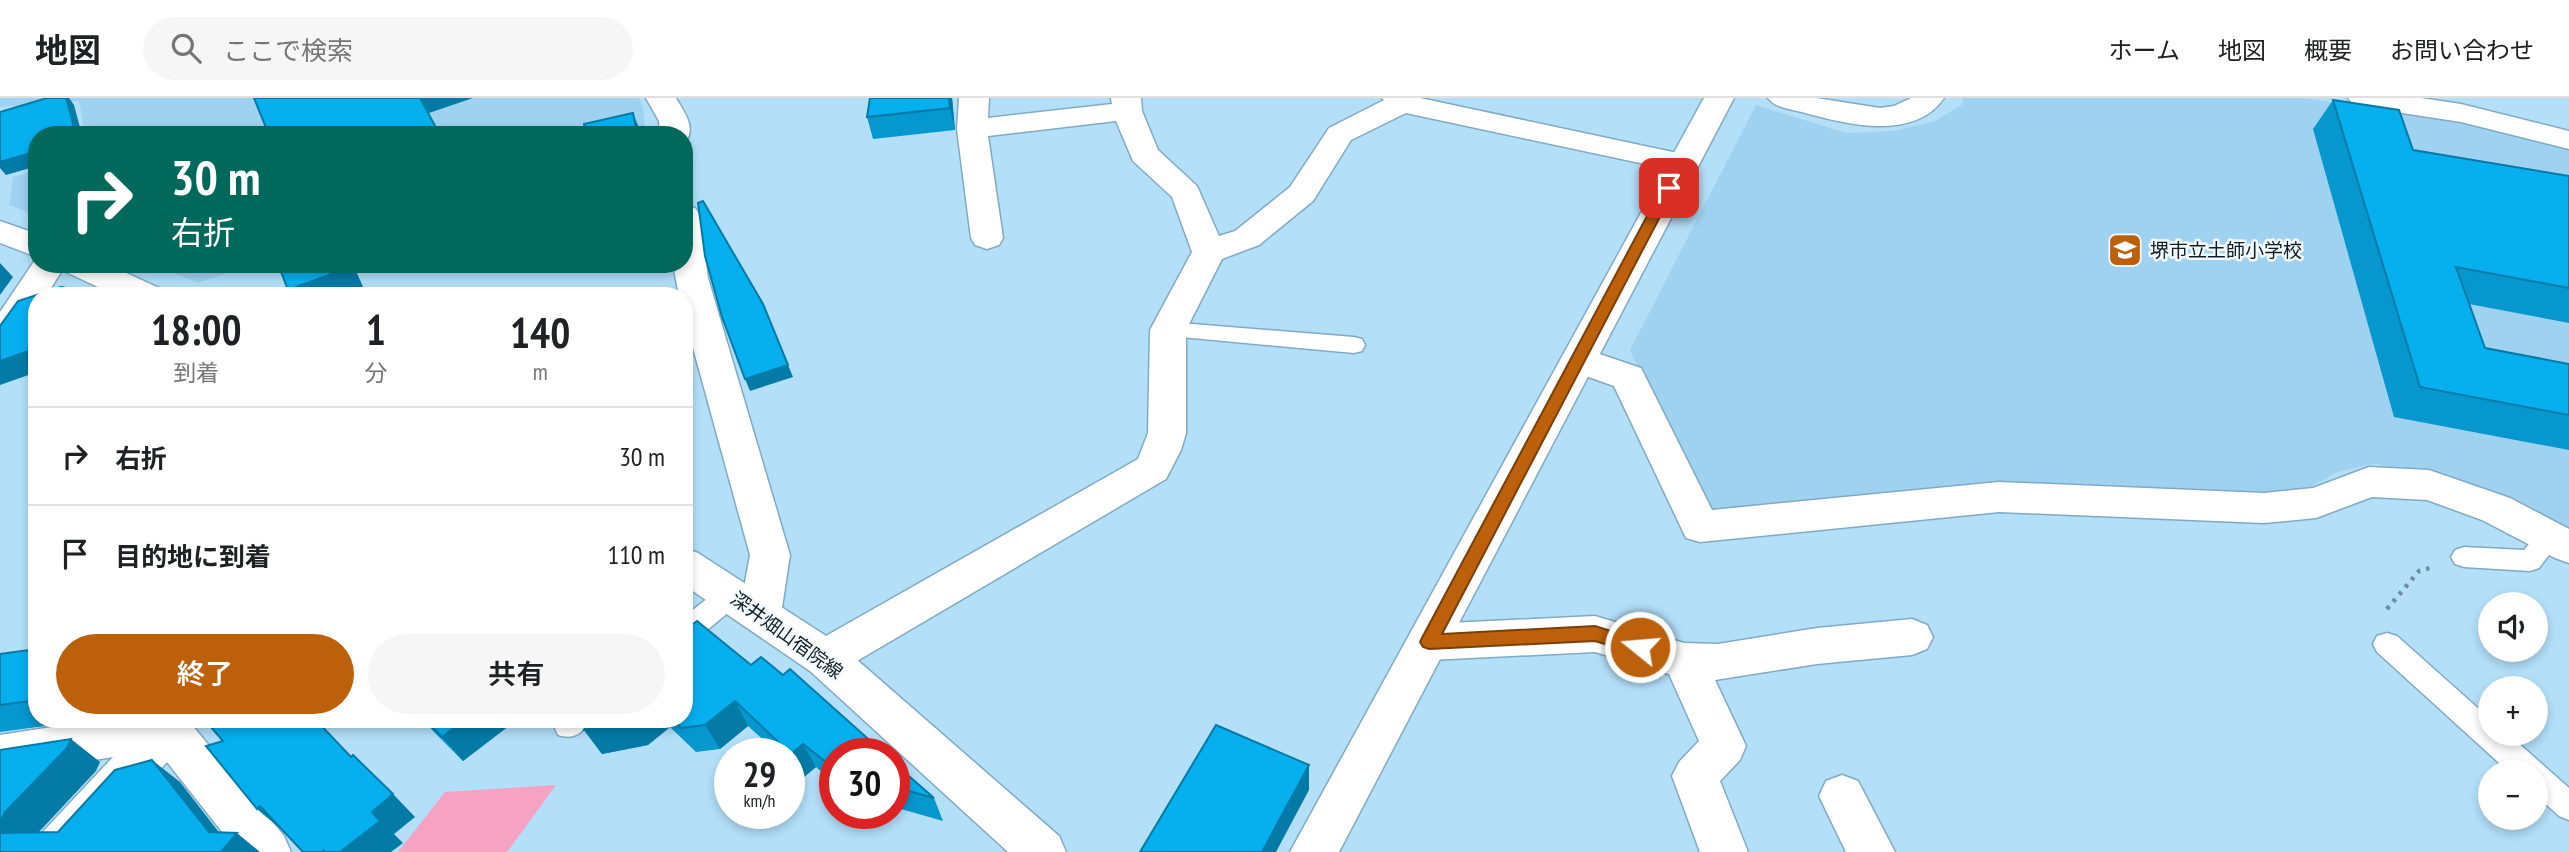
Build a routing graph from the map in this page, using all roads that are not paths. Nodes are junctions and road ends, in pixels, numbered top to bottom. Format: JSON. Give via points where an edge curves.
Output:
{"nodes":[{"id":1,"x":661,"y":98,"type":"edge"},
{"id":2,"x":974,"y":98,"type":"edge"},
{"id":3,"x":1719,"y":98,"type":"edge"},
{"id":4,"x":1783,"y":98,"type":"edge"},
{"id":5,"x":1929,"y":98,"type":"edge"},
{"id":6,"x":2363,"y":98,"type":"edge"},
{"id":7,"x":1399,"y":100,"type":"edge"},
{"id":8,"x":1127,"y":104,"type":"edge"},
{"id":9,"x":674,"y":126,"type":"edge"},
{"id":10,"x":972,"y":130,"type":"junction"},
{"id":11,"x":2569,"y":140,"type":"edge"},
{"id":12,"x":1682,"y":163,"type":"junction"},
{"id":13,"x":0,"y":231,"type":"edge"},
{"id":14,"x":987,"y":238,"type":"dead end"},
{"id":15,"x":28,"y":242,"type":"edge"},
{"id":16,"x":1209,"y":252,"type":"junction"},
{"id":17,"x":97,"y":273,"type":"edge"},
{"id":18,"x":690,"y":273,"type":"edge"},
{"id":19,"x":128,"y":287,"type":"edge"},
{"id":20,"x":28,"y":296,"type":"edge"},
{"id":21,"x":1168,"y":330,"type":"junction"},
{"id":22,"x":0,"y":339,"type":"edge"},
{"id":23,"x":1354,"y":345,"type":"dead end"},
{"id":24,"x":1579,"y":360,"type":"junction"},
{"id":25,"x":2559,"y":541,"type":"edge"},
{"id":26,"x":2464,"y":556,"type":"road end"},
{"id":27,"x":693,"y":570,"type":"edge"},
{"id":28,"x":746,"y":604,"type":"junction"},
{"id":29,"x":693,"y":629,"type":"edge"},
{"id":30,"x":1912,"y":638,"type":"dead end"},
{"id":31,"x":1429,"y":642,"type":"junction"},
{"id":32,"x":2387,"y":644,"type":"road end"},
{"id":33,"x":825,"y":658,"type":"junction"},
{"id":34,"x":1684,"y":661,"type":"junction"},
{"id":35,"x":168,"y":729,"type":"junction"},
{"id":36,"x":0,"y":755,"type":"edge"},
{"id":37,"x":2517,"y":760,"type":"edge"},
{"id":38,"x":2548,"y":788,"type":"edge"},
{"id":39,"x":1842,"y":796,"type":"dead end"},
{"id":40,"x":2569,"y":807,"type":"edge"},
{"id":41,"x":56,"y":852,"type":"edge"},
{"id":42,"x":267,"y":852,"type":"edge"},
{"id":43,"x":1042,"y":852,"type":"edge"},
{"id":44,"x":1314,"y":852,"type":"edge"},
{"id":45,"x":1724,"y":852,"type":"edge"},
{"id":46,"x":1871,"y":852,"type":"edge"}],
"edges":[{"from":1,"to":9,"type":"street"},
{"from":2,"to":10,"type":"street"},
{"from":3,"to":12,"type":"street"},
{"from":4,"to":5,"type":"street","via":[[1839,113],[1893,117],[1920,109]]},
{"from":6,"to":11,"type":"street","via":[[2461,113]]},
{"from":7,"to":12,"type":"street"},
{"from":7,"to":16,"type":"street","via":[[1340,134],[1302,194],[1247,239]]},
{"from":8,"to":10,"type":"street"},
{"from":8,"to":16,"type":"street","via":[[1144,154],[1186,193]]},
{"from":10,"to":14,"type":"street"},
{"from":12,"to":24,"type":"street"},
{"from":13,"to":15,"type":"street"},
{"from":16,"to":21,"type":"street"},
{"from":17,"to":19,"type":"street"},
{"from":18,"to":28,"type":"street","via":[[769,555]]},
{"from":20,"to":22,"type":"street"},
{"from":21,"to":23,"type":"lane"},
{"from":21,"to":33,"type":"street","via":[[1167,433],[1152,469]]},
{"from":24,"to":25,"type":"street","via":[[1628,377],[1700,527],[1999,497],[2264,508],[2316,503],[2369,482],[2429,485],[2496,509]]},
{"from":24,"to":31,"type":"street"},
{"from":25,"to":26,"type":"lane","via":[[2530,561]]},
{"from":27,"to":28,"type":"street","name":"深井畑山宿院線"},
{"from":28,"to":29,"type":"lane"},
{"from":28,"to":33,"type":"street","name":"深井畑山宿院線"},
{"from":30,"to":34,"type":"street","via":[[1817,646],[1718,662]]},
{"from":31,"to":34,"type":"street","via":[[1595,634]]},
{"from":31,"to":44,"type":"street"},
{"from":32,"to":37,"type":"lane"},
{"from":33,"to":43,"type":"street","name":"深井畑山宿院線"},
{"from":34,"to":45,"type":"street","via":[[1724,746],[1695,776]]},
{"from":35,"to":36,"type":"street"},
{"from":35,"to":41,"type":"street"},
{"from":35,"to":42,"type":"street"},
{"from":38,"to":40,"type":"lane"},
{"from":39,"to":46,"type":"street"}]}
